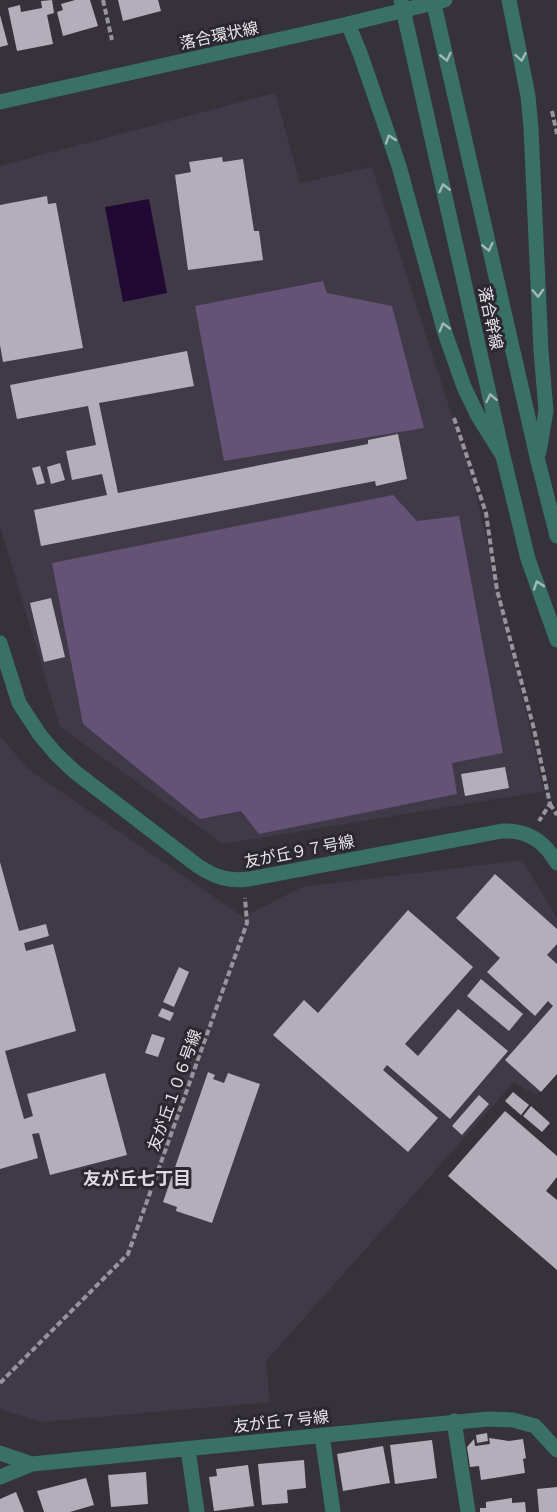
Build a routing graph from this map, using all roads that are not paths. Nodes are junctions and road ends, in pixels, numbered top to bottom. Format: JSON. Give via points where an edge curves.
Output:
{"nodes":[{"id":1,"x":401,"y":0,"type":"edge"},
{"id":2,"x":433,"y":0,"type":"edge"},
{"id":3,"x":445,"y":0,"type":"edge"},
{"id":4,"x":509,"y":0,"type":"edge"},
{"id":5,"x":348,"y":24,"type":"junction"},
{"id":6,"x":0,"y":102,"type":"edge"},
{"id":7,"x":503,"y":456,"type":"junction"},
{"id":8,"x":537,"y":461,"type":"junction"},
{"id":9,"x":557,"y":536,"type":"edge"},
{"id":10,"x":557,"y":640,"type":"edge"},
{"id":11,"x":0,"y":643,"type":"edge"},
{"id":12,"x":557,"y":863,"type":"edge"},
{"id":13,"x":454,"y":1421,"type":"junction"},
{"id":14,"x":322,"y":1435,"type":"junction"},
{"id":15,"x":188,"y":1449,"type":"junction"},
{"id":16,"x":557,"y":1450,"type":"edge"},
{"id":17,"x":0,"y":1453,"type":"edge"},
{"id":18,"x":33,"y":1464,"type":"junction"},
{"id":19,"x":0,"y":1477,"type":"edge"},
{"id":20,"x":197,"y":1512,"type":"edge"},
{"id":21,"x":333,"y":1512,"type":"edge"},
{"id":22,"x":468,"y":1512,"type":"edge"}],
"edges":[{"from":7,"to":1,"type":"street","name":"落合幹線","one_way":true},
{"from":2,"to":8,"type":"street","name":"落合幹線","one_way":true},
{"from":3,"to":5,"type":"street","name":"落合環状線","bridge":true},
{"from":4,"to":8,"type":"street","one_way":true,"via":[[531,128],[546,411]]},
{"from":5,"to":6,"type":"street","name":"落合環状線"},
{"from":7,"to":5,"type":"street","one_way":true,"via":[[478,416],[460,376],[399,166]]},
{"from":10,"to":7,"type":"street","name":"落合幹線","one_way":true,"via":[[528,559]]},
{"from":8,"to":9,"type":"street","name":"落合幹線"},
{"from":11,"to":12,"type":"street","name":"友が丘９７号線","via":[[19,703],[56,754],[216,877],[249,879],[513,830],[532,836]]},
{"from":13,"to":14,"type":"street","name":"友が丘７号線"},
{"from":13,"to":16,"type":"street","name":"友が丘７号線","via":[[513,1420],[535,1426]]},
{"from":13,"to":22,"type":"street"},
{"from":14,"to":15,"type":"street","name":"友が丘７号線"},
{"from":14,"to":21,"type":"street"},
{"from":15,"to":18,"type":"street","name":"友が丘７号線"},
{"from":15,"to":20,"type":"street"},
{"from":17,"to":18,"type":"street","name":"友が丘７号線"},
{"from":18,"to":19,"type":"street"}]}
